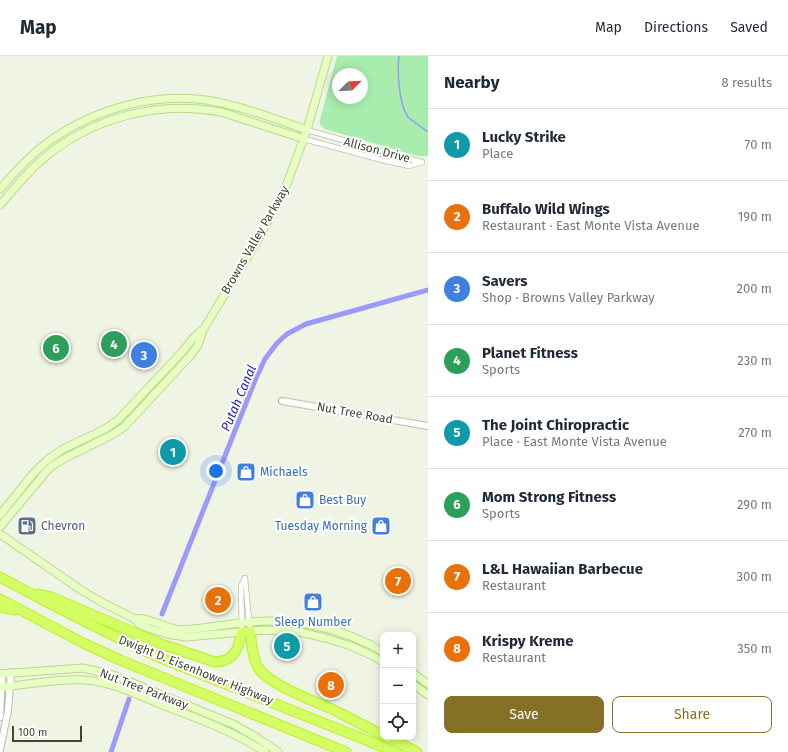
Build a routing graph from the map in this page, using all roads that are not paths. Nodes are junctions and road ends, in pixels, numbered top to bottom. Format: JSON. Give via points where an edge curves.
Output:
{"nodes":[{"id":1,"x":328,"y":56,"type":"edge"},
{"id":2,"x":307,"y":130,"type":"junction"},
{"id":3,"x":304,"y":138,"type":"junction"},
{"id":4,"x":0,"y":189,"type":"edge"},
{"id":5,"x":0,"y":205,"type":"edge"},
{"id":6,"x":203,"y":330,"type":"junction"},
{"id":7,"x":186,"y":348,"type":"junction"},
{"id":8,"x":160,"y":376,"type":"junction"},
{"id":9,"x":172,"y":376,"type":"junction"},
{"id":10,"x":282,"y":401,"type":"dead end"},
{"id":11,"x":135,"y":403,"type":"junction"},
{"id":12,"x":144,"y":406,"type":"junction"},
{"id":13,"x":428,"y":426,"type":"edge"},
{"id":14,"x":118,"y":432,"type":"junction"},
{"id":15,"x":96,"y":434,"type":"junction"},
{"id":16,"x":75,"y":453,"type":"junction"},
{"id":17,"x":0,"y":515,"type":"edge"},
{"id":18,"x":0,"y":532,"type":"edge"},
{"id":19,"x":0,"y":577,"type":"edge"},
{"id":20,"x":20,"y":588,"type":"junction"},
{"id":21,"x":0,"y":599,"type":"edge"},
{"id":22,"x":0,"y":607,"type":"edge"},
{"id":23,"x":26,"y":612,"type":"junction"},
{"id":24,"x":246,"y":627,"type":"junction"},
{"id":25,"x":347,"y":644,"type":"junction"},
{"id":26,"x":380,"y":651,"type":"edge"},
{"id":27,"x":380,"y":655,"type":"edge"},
{"id":28,"x":380,"y":660,"type":"edge"},
{"id":29,"x":11,"y":672,"type":"junction"},
{"id":30,"x":1,"y":674,"type":"edge"},
{"id":31,"x":416,"y":675,"type":"edge"},
{"id":32,"x":416,"y":680,"type":"edge"},
{"id":33,"x":428,"y":684,"type":"edge"},
{"id":34,"x":10,"y":686,"type":"junction"},
{"id":35,"x":416,"y":686,"type":"edge"},
{"id":36,"x":1,"y":687,"type":"edge"},
{"id":37,"x":428,"y":696,"type":"edge"},
{"id":38,"x":0,"y":717,"type":"edge"},
{"id":39,"x":380,"y":733,"type":"edge"},
{"id":40,"x":392,"y":740,"type":"edge"},
{"id":41,"x":0,"y":750,"type":"edge"},
{"id":42,"x":268,"y":750,"type":"edge"},
{"id":43,"x":278,"y":752,"type":"edge"},
{"id":44,"x":346,"y":752,"type":"edge"},
{"id":45,"x":396,"y":752,"type":"edge"},
{"id":46,"x":417,"y":752,"type":"edge"}],
"edges":[{"from":1,"to":2,"type":"main road","name":"Browns Valley Parkway"},
{"from":2,"to":3,"type":"main road","name":"Browns Valley Parkway"},
{"from":2,"to":3,"type":"street","name":"Allison Drive","via":[[422,162],[409,166]]},
{"from":2,"to":4,"type":"main road","name":"Allison Drive","via":[[217,102],[182,99],[140,103],[82,121],[42,147]]},
{"from":3,"to":5,"type":"main road","name":"Allison Drive","via":[[221,113],[202,110],[178,108],[138,113],[98,125],[58,147],[21,180]]},
{"from":3,"to":6,"type":"main road","name":"Browns Valley Parkway","via":[[286,186],[259,238]]},
{"from":6,"to":7,"type":"main road","name":"Browns Valley Parkway"},
{"from":6,"to":9,"type":"main road","name":"Browns Valley Parkway","via":[[198,345]]},
{"from":7,"to":8,"type":"main road","name":"Browns Valley Parkway"},
{"from":7,"to":9,"type":"main road","via":[[187,352],[172,371]]},
{"from":8,"to":11,"type":"main road","name":"Browns Valley Parkway"},
{"from":8,"to":12,"type":"main road","via":[[156,386],[142,401]]},
{"from":9,"to":12,"type":"main road","name":"Browns Valley Parkway"},
{"from":10,"to":13,"type":"street","name":"Nut Tree Road"},
{"from":11,"to":12,"type":"main road"},
{"from":11,"to":14,"type":"main road","via":[[134,411]]},
{"from":11,"to":15,"type":"main road","name":"Browns Valley Parkway","via":[[118,420]]},
{"from":12,"to":14,"type":"main road","name":"Browns Valley Parkway"},
{"from":14,"to":16,"type":"main road","name":"Browns Valley Parkway"},
{"from":15,"to":16,"type":"main road","via":[[91,440],[74,448]]},
{"from":15,"to":17,"type":"main road","name":"Browns Valley Parkway","via":[[63,449],[47,460]]},
{"from":16,"to":18,"type":"main road","name":"Browns Valley Parkway","via":[[45,473]]},
{"from":18,"to":24,"type":"main road","via":[[80,590],[135,619],[143,626],[167,634],[193,637]]},
{"from":19,"to":20,"type":"highway","name":"Dwight D. Eisenhower Highway"},
{"from":20,"to":24,"type":"highway","via":[[51,597],[161,644],[215,662],[222,662],[234,654]]},
{"from":20,"to":45,"type":"highway","name":"Dwight D. Eisenhower Highway","via":[[143,650]]},
{"from":21,"to":23,"type":"highway","name":"Dwight D. Eisenhower Highway"},
{"from":22,"to":23,"type":"highway"},
{"from":23,"to":44,"type":"highway","name":"Dwight D. Eisenhower Highway","via":[[120,660]]},
{"from":24,"to":24,"type":"street","via":[[245,578],[240,586]]},
{"from":24,"to":25,"type":"main road","via":[[300,632]]},
{"from":24,"to":26,"type":"main road","via":[[273,621],[317,626],[356,638]]},
{"from":24,"to":39,"type":"highway","via":[[253,654],[265,675]]},
{"from":25,"to":27,"type":"main road","via":[[356,643]]},
{"from":25,"to":28,"type":"main road"},
{"from":29,"to":30,"type":"main road","name":"Nut Tree Parkway"},
{"from":29,"to":34,"type":"street"},
{"from":29,"to":42,"type":"main road","name":"Nut Tree Parkway","via":[[83,668],[113,675],[234,724]]},
{"from":30,"to":36,"type":"street"},
{"from":31,"to":33,"type":"main road"},
{"from":32,"to":33,"type":"main road","via":[[421,684]]},
{"from":34,"to":36,"type":"main road","name":"Nut Tree Parkway"},
{"from":34,"to":41,"type":"street","via":[[8,712]]},
{"from":34,"to":42,"type":"main road","name":"Nut Tree Parkway","via":[[93,681],[139,695]]},
{"from":35,"to":37,"type":"main road"},
{"from":36,"to":38,"type":"street"},
{"from":40,"to":46,"type":"highway"},
{"from":42,"to":43,"type":"main road","name":"Nut Tree Parkway"}]}
